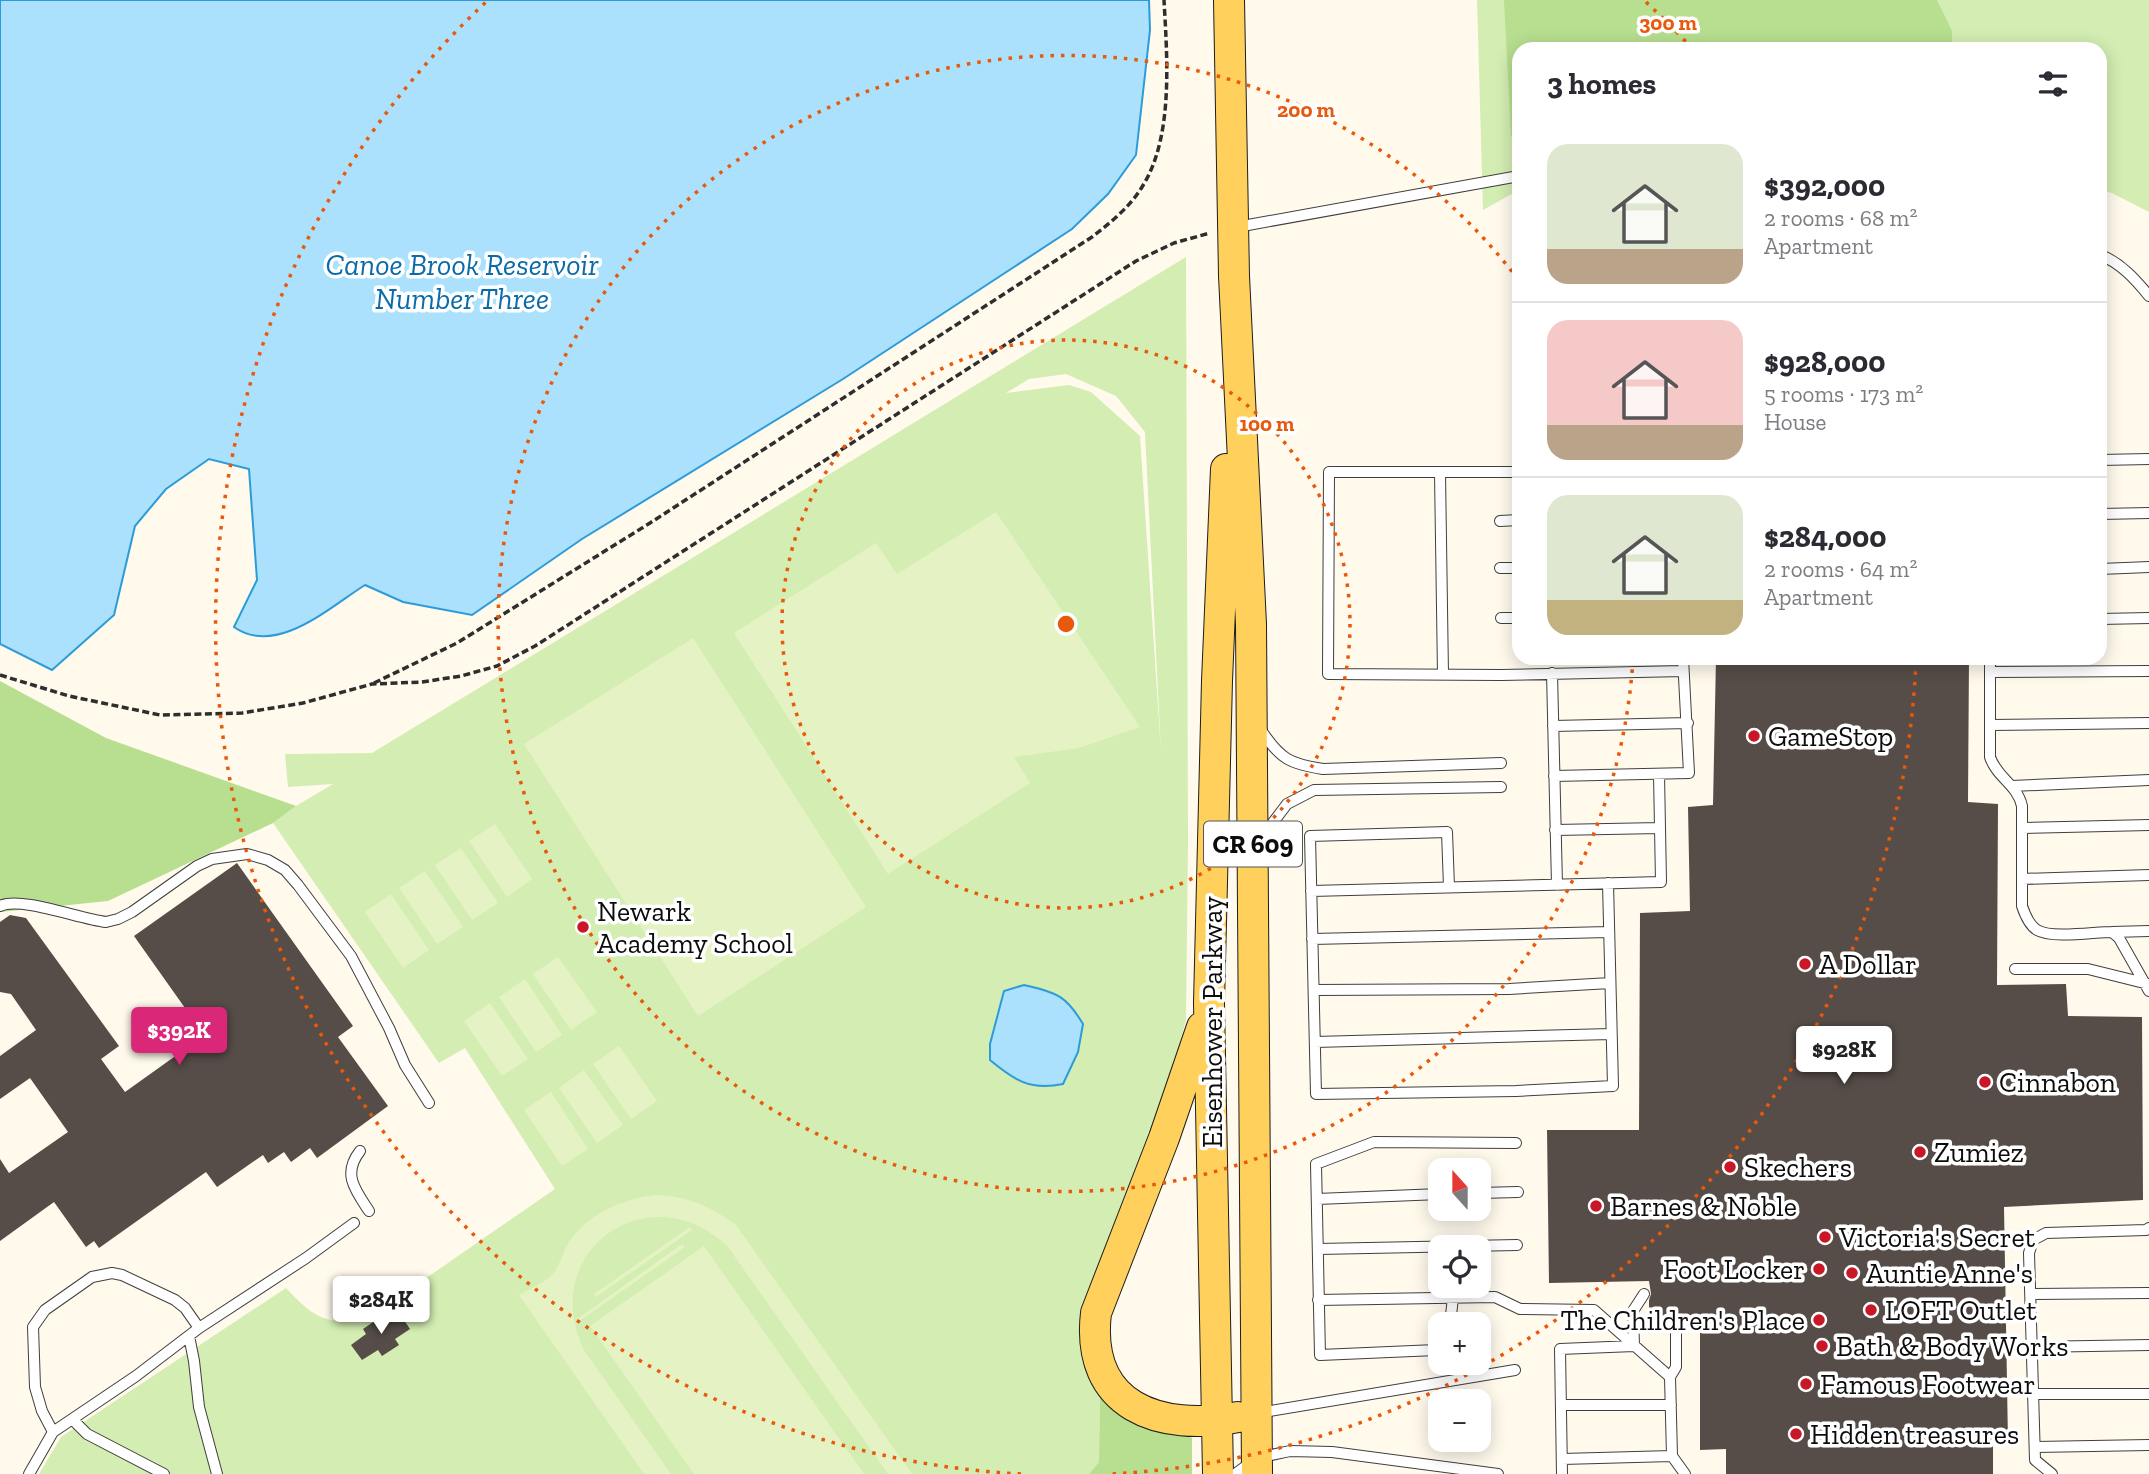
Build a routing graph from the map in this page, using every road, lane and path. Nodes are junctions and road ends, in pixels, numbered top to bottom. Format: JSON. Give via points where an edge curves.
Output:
{"nodes":[{"id":1,"x":1164,"y":0,"type":"edge"},
{"id":2,"x":1229,"y":0,"type":"edge"},
{"id":3,"x":1512,"y":177,"type":"edge"},
{"id":4,"x":1233,"y":228,"type":"junction"},
{"id":5,"x":2107,"y":258,"type":"edge"},
{"id":6,"x":1234,"y":276,"type":"junction"},
{"id":7,"x":2149,"y":296,"type":"edge"},
{"id":8,"x":2149,"y":459,"type":"edge"},
{"id":9,"x":2107,"y":460,"type":"edge"},
{"id":10,"x":1440,"y":472,"type":"junction"},
{"id":11,"x":1512,"y":472,"type":"edge"},
{"id":12,"x":2149,"y":513,"type":"edge"},
{"id":13,"x":2107,"y":514,"type":"edge"},
{"id":14,"x":1512,"y":520,"type":"edge"},
{"id":15,"x":1500,"y":521,"type":"dead end"},
{"id":16,"x":2149,"y":567,"type":"edge"},
{"id":17,"x":1500,"y":568,"type":"dead end"},
{"id":18,"x":1512,"y":568,"type":"edge"},
{"id":19,"x":2107,"y":569,"type":"edge"},
{"id":20,"x":1501,"y":618,"type":"dead end"},
{"id":21,"x":1512,"y":618,"type":"edge"},
{"id":22,"x":2149,"y":618,"type":"edge"},
{"id":23,"x":2107,"y":619,"type":"edge"},
{"id":24,"x":1684,"y":665,"type":"edge"},
{"id":25,"x":1990,"y":665,"type":"edge"},
{"id":26,"x":1684,"y":671,"type":"junction"},
{"id":27,"x":2149,"y":671,"type":"edge"},
{"id":28,"x":1990,"y":672,"type":"junction"},
{"id":29,"x":1552,"y":673,"type":"junction"},
{"id":30,"x":1443,"y":674,"type":"junction"},
{"id":31,"x":0,"y":675,"type":"edge"},
{"id":32,"x":372,"y":684,"type":"junction"},
{"id":33,"x":1252,"y":717,"type":"junction"},
{"id":34,"x":1688,"y":723,"type":"junction"},
{"id":35,"x":2149,"y":723,"type":"edge"},
{"id":36,"x":1990,"y":725,"type":"junction"},
{"id":37,"x":1553,"y":726,"type":"junction"},
{"id":38,"x":1501,"y":763,"type":"dead end"},
{"id":39,"x":1659,"y":774,"type":"junction"},
{"id":40,"x":1554,"y":776,"type":"junction"},
{"id":41,"x":2149,"y":780,"type":"edge"},
{"id":42,"x":2012,"y":786,"type":"junction"},
{"id":43,"x":1501,"y":787,"type":"dead end"},
{"id":44,"x":2149,"y":825,"type":"edge"},
{"id":45,"x":1660,"y":828,"type":"junction"},
{"id":46,"x":2022,"y":828,"type":"junction"},
{"id":47,"x":1555,"y":830,"type":"junction"},
{"id":48,"x":1253,"y":853,"type":"junction"},
{"id":49,"x":2149,"y":875,"type":"edge"},
{"id":50,"x":2022,"y":879,"type":"junction"},
{"id":51,"x":1608,"y":883,"type":"junction"},
{"id":52,"x":1556,"y":884,"type":"junction"},
{"id":53,"x":1449,"y":887,"type":"junction"},
{"id":54,"x":1311,"y":891,"type":"junction"},
{"id":55,"x":0,"y":906,"type":"edge"},
{"id":56,"x":2149,"y":931,"type":"edge"},
{"id":57,"x":1609,"y":932,"type":"junction"},
{"id":58,"x":2112,"y":932,"type":"junction"},
{"id":59,"x":1312,"y":939,"type":"junction"},
{"id":60,"x":2015,"y":970,"type":"dead end"},
{"id":61,"x":1610,"y":983,"type":"junction"},
{"id":62,"x":2148,"y":987,"type":"edge"},
{"id":63,"x":1314,"y":990,"type":"junction"},
{"id":64,"x":1209,"y":1003,"type":"junction"},
{"id":65,"x":1611,"y":1034,"type":"junction"},
{"id":66,"x":1315,"y":1042,"type":"junction"},
{"id":67,"x":429,"y":1103,"type":"dead end"},
{"id":68,"x":1516,"y":1143,"type":"dead end"},
{"id":69,"x":360,"y":1151,"type":"dead end"},
{"id":70,"x":1518,"y":1192,"type":"dead end"},
{"id":71,"x":1491,"y":1193,"type":"edge"},
{"id":72,"x":1428,"y":1195,"type":"edge"},
{"id":73,"x":1317,"y":1199,"type":"junction"},
{"id":74,"x":369,"y":1211,"type":"dead end"},
{"id":75,"x":354,"y":1223,"type":"dead end"},
{"id":76,"x":2148,"y":1230,"type":"edge"},
{"id":77,"x":1517,"y":1245,"type":"dead end"},
{"id":78,"x":1318,"y":1249,"type":"junction"},
{"id":79,"x":2149,"y":1293,"type":"edge"},
{"id":80,"x":1644,"y":1294,"type":"dead end"},
{"id":81,"x":2031,"y":1294,"type":"junction"},
{"id":82,"x":1491,"y":1297,"type":"edge"},
{"id":83,"x":1428,"y":1298,"type":"edge"},
{"id":84,"x":1318,"y":1300,"type":"junction"},
{"id":85,"x":1676,"y":1321,"type":"dead end"},
{"id":86,"x":199,"y":1328,"type":"junction"},
{"id":87,"x":189,"y":1336,"type":"junction"},
{"id":88,"x":2149,"y":1345,"type":"edge"},
{"id":89,"x":1634,"y":1346,"type":"junction"},
{"id":90,"x":2032,"y":1347,"type":"junction"},
{"id":91,"x":1428,"y":1350,"type":"edge"},
{"id":92,"x":1515,"y":1370,"type":"dead end"},
{"id":93,"x":1670,"y":1377,"type":"junction"},
{"id":94,"x":2034,"y":1394,"type":"junction"},
{"id":95,"x":2149,"y":1394,"type":"edge"},
{"id":96,"x":1561,"y":1405,"type":"junction"},
{"id":97,"x":1671,"y":1405,"type":"junction"},
{"id":98,"x":1258,"y":1413,"type":"junction"},
{"id":99,"x":73,"y":1420,"type":"junction"},
{"id":100,"x":1218,"y":1421,"type":"junction"},
{"id":101,"x":54,"y":1432,"type":"junction"},
{"id":102,"x":2149,"y":1446,"type":"edge"},
{"id":103,"x":2035,"y":1447,"type":"junction"},
{"id":104,"x":1672,"y":1456,"type":"junction"},
{"id":105,"x":1562,"y":1459,"type":"junction"},
{"id":106,"x":1250,"y":1469,"type":"edge"},
{"id":107,"x":29,"y":1474,"type":"edge"},
{"id":108,"x":164,"y":1474,"type":"edge"},
{"id":109,"x":217,"y":1474,"type":"edge"},
{"id":110,"x":1218,"y":1474,"type":"edge"},
{"id":111,"x":1498,"y":1474,"type":"edge"},
{"id":112,"x":1562,"y":1474,"type":"edge"},
{"id":113,"x":1685,"y":1474,"type":"edge"},
{"id":114,"x":2052,"y":1474,"type":"edge"}],
"edges":[{"from":1,"to":32,"type":"path","via":[[1163,125],[1156,159],[1142,188],[1120,215],[638,530],[457,643]]},
{"from":2,"to":4,"type":"main road","name":"Eisenhower Parkway","number":"CR 609"},
{"from":3,"to":4,"type":"lane"},
{"from":4,"to":6,"type":"main road","name":"Eisenhower Parkway","number":"CR 609"},
{"from":4,"to":32,"type":"path","via":[[1174,243],[1136,261],[536,646],[497,666],[461,676]]},
{"from":5,"to":7,"type":"lane"},
{"from":6,"to":33,"type":"main road","name":"Eisenhower Parkway","number":"CR 609"},
{"from":6,"to":64,"type":"main road","name":"Eisenhower Parkway","number":"CR 609"},
{"from":8,"to":9,"type":"lane"},
{"from":10,"to":11,"type":"lane"},
{"from":10,"to":30,"type":"lane"},
{"from":10,"to":30,"type":"lane","via":[[1329,472],[1328,674]]},
{"from":12,"to":13,"type":"lane"},
{"from":14,"to":15,"type":"lane"},
{"from":16,"to":19,"type":"lane"},
{"from":17,"to":18,"type":"lane"},
{"from":20,"to":21,"type":"lane"},
{"from":22,"to":23,"type":"lane"},
{"from":24,"to":26,"type":"lane"},
{"from":25,"to":28,"type":"lane"},
{"from":26,"to":29,"type":"lane"},
{"from":26,"to":34,"type":"lane"},
{"from":27,"to":28,"type":"lane"},
{"from":28,"to":36,"type":"lane"},
{"from":29,"to":30,"type":"lane"},
{"from":29,"to":37,"type":"lane"},
{"from":31,"to":32,"type":"path","via":[[69,696],[160,715],[242,713],[303,703]]},
{"from":33,"to":38,"type":"lane","via":[[1271,745],[1295,765],[1323,769]]},
{"from":33,"to":48,"type":"main road","name":"Eisenhower Parkway","number":"CR 609"},
{"from":34,"to":37,"type":"lane"},
{"from":34,"to":39,"type":"lane","via":[[1689,773]]},
{"from":35,"to":36,"type":"lane"},
{"from":36,"to":42,"type":"lane","via":[[1994,769]]},
{"from":37,"to":40,"type":"lane"},
{"from":39,"to":40,"type":"lane"},
{"from":39,"to":45,"type":"lane"},
{"from":40,"to":47,"type":"lane"},
{"from":41,"to":42,"type":"lane"},
{"from":42,"to":46,"type":"lane","via":[[2019,794]]},
{"from":43,"to":48,"type":"lane","via":[[1314,790],[1287,804]]},
{"from":44,"to":46,"type":"lane"},
{"from":45,"to":47,"type":"lane"},
{"from":45,"to":51,"type":"lane","via":[[1661,882]]},
{"from":46,"to":50,"type":"lane"},
{"from":47,"to":52,"type":"lane"},
{"from":48,"to":98,"type":"main road","name":"Eisenhower Parkway","number":"CR 609"},
{"from":49,"to":50,"type":"lane"},
{"from":50,"to":58,"type":"lane","via":[[2022,906],[2036,929],[2049,934]]},
{"from":51,"to":52,"type":"lane"},
{"from":51,"to":57,"type":"lane"},
{"from":52,"to":53,"type":"lane"},
{"from":53,"to":54,"type":"lane"},
{"from":53,"to":54,"type":"lane","via":[[1447,832],[1310,836]]},
{"from":54,"to":59,"type":"lane"},
{"from":55,"to":67,"type":"lane","via":[[23,904],[106,922],[132,912],[212,859],[247,854],[268,860],[298,885],[351,956]]},
{"from":56,"to":58,"type":"lane"},
{"from":57,"to":59,"type":"lane"},
{"from":57,"to":61,"type":"lane"},
{"from":58,"to":62,"type":"lane"},
{"from":59,"to":63,"type":"lane"},
{"from":60,"to":62,"type":"lane","via":[[2088,969]]},
{"from":61,"to":63,"type":"lane","via":[[1509,989]]},
{"from":61,"to":65,"type":"lane"},
{"from":63,"to":66,"type":"lane"},
{"from":64,"to":100,"type":"main road","name":"Eisenhower Parkway","number":"CR 609"},
{"from":64,"to":100,"type":"main road","via":[[1093,1332],[1095,1351],[1110,1385],[1138,1409],[1172,1421]]},
{"from":65,"to":66,"type":"lane"},
{"from":65,"to":66,"type":"lane","via":[[1613,1086],[1516,1091],[1316,1094]]},
{"from":68,"to":73,"type":"lane","via":[[1374,1142],[1316,1164]]},
{"from":69,"to":74,"type":"lane","via":[[352,1161],[351,1177]]},
{"from":70,"to":71,"type":"lane"},
{"from":72,"to":73,"type":"lane"},
{"from":73,"to":78,"type":"lane"},
{"from":75,"to":86,"type":"lane"},
{"from":76,"to":81,"type":"lane","via":[[2046,1233],[2033,1240],[2029,1253]]},
{"from":77,"to":78,"type":"lane"},
{"from":78,"to":84,"type":"lane"},
{"from":79,"to":81,"type":"lane"},
{"from":80,"to":89,"type":"lane","via":[[1633,1311]]},
{"from":81,"to":90,"type":"lane"},
{"from":82,"to":89,"type":"lane","via":[[1520,1309],[1594,1310]]},
{"from":83,"to":84,"type":"lane"},
{"from":84,"to":91,"type":"lane","via":[[1320,1354]]},
{"from":85,"to":93,"type":"lane","via":[[1676,1367]]},
{"from":86,"to":87,"type":"lane"},
{"from":86,"to":101,"type":"lane","via":[[175,1300],[112,1273],[92,1277],[45,1310],[33,1327],[34,1387]]},
{"from":87,"to":99,"type":"lane"},
{"from":87,"to":109,"type":"lane","via":[[199,1407]]},
{"from":88,"to":90,"type":"lane"},
{"from":89,"to":93,"type":"lane"},
{"from":89,"to":96,"type":"lane","via":[[1560,1349]]},
{"from":90,"to":94,"type":"lane"},
{"from":92,"to":98,"type":"lane"},
{"from":93,"to":97,"type":"lane"},
{"from":94,"to":95,"type":"lane"},
{"from":94,"to":103,"type":"lane"},
{"from":96,"to":97,"type":"lane"},
{"from":96,"to":105,"type":"lane"},
{"from":97,"to":104,"type":"lane"},
{"from":98,"to":100,"type":"main road"},
{"from":98,"to":106,"type":"main road","name":"Eisenhower Parkway","number":"CR 609"},
{"from":99,"to":101,"type":"lane"},
{"from":99,"to":108,"type":"lane","via":[[87,1434]]},
{"from":100,"to":110,"type":"main road","name":"Eisenhower Parkway","number":"CR 609"},
{"from":101,"to":107,"type":"lane"},
{"from":102,"to":103,"type":"lane"},
{"from":103,"to":114,"type":"lane","via":[[2035,1460]]},
{"from":104,"to":105,"type":"lane"},
{"from":104,"to":113,"type":"lane"},
{"from":105,"to":112,"type":"lane"},
{"from":106,"to":111,"type":"lane","via":[[1290,1451],[1332,1452]]}]}
